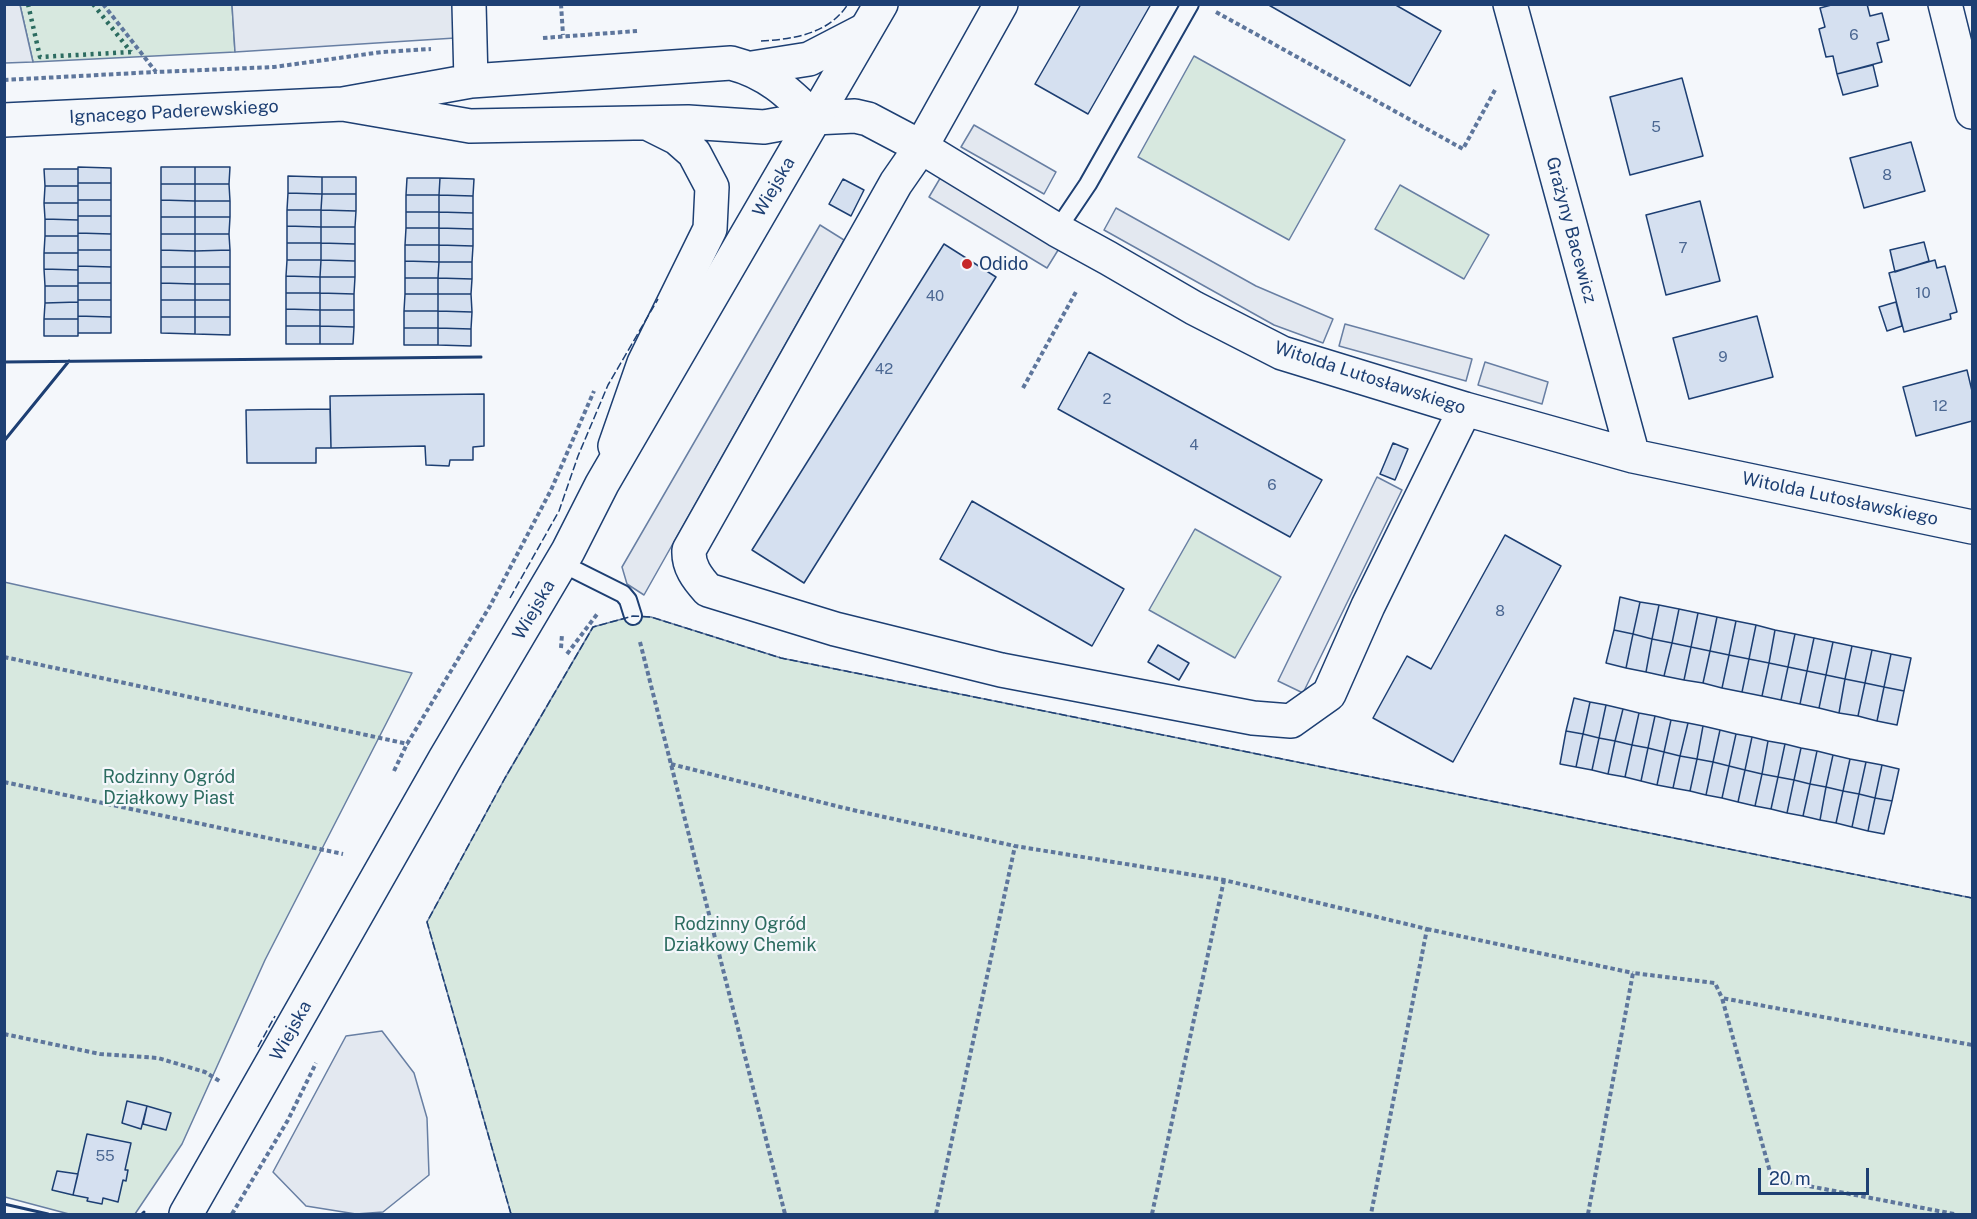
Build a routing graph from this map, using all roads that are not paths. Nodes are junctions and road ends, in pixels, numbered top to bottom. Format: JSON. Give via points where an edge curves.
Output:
{"nodes":[{"id":1,"x":469,"y":4,"type":"edge"},
{"id":2,"x":1001,"y":4,"type":"edge"},
{"id":3,"x":1190,"y":4,"type":"edge"},
{"id":4,"x":1510,"y":4,"type":"edge"},
{"id":5,"x":1945,"y":4,"type":"edge"},
{"id":6,"x":873,"y":17,"type":"edge"},
{"id":7,"x":752,"y":68,"type":"junction"},
{"id":8,"x":471,"y":81,"type":"junction"},
{"id":9,"x":343,"y":105,"type":"junction"},
{"id":10,"x":1972,"y":112,"type":"edge"},
{"id":11,"x":814,"y":118,"type":"junction"},
{"id":12,"x":4,"y":120,"type":"edge"},
{"id":13,"x":647,"y":123,"type":"junction"},
{"id":14,"x":921,"y":147,"type":"junction"},
{"id":15,"x":1057,"y":230,"type":"junction"},
{"id":16,"x":1465,"y":409,"type":"junction"},
{"id":17,"x":1633,"y":456,"type":"junction"},
{"id":18,"x":602,"y":484,"type":"junction"},
{"id":19,"x":1972,"y":527,"type":"edge"},
{"id":20,"x":561,"y":562,"type":"junction"},
{"id":21,"x":633,"y":616,"type":"road end"},
{"id":22,"x":186,"y":1215,"type":"edge"}],
"edges":[{"from":1,"to":8,"type":"street"},
{"from":2,"to":14,"type":"street"},
{"from":3,"to":15,"type":"lane","via":[[1088,184]]},
{"from":4,"to":17,"type":"street","name":"Grażyny Bacewicz"},
{"from":5,"to":10,"type":"street"},
{"from":6,"to":7,"type":"street","via":[[809,59]]},
{"from":6,"to":11,"type":"street","name":"Wiejska"},
{"from":7,"to":8,"type":"street","via":[[711,63]]},
{"from":7,"to":11,"type":"street","via":[[789,92]]},
{"from":8,"to":9,"type":"street"},
{"from":9,"to":12,"type":"street","name":"Ignacego Paderewskiego"},
{"from":9,"to":13,"type":"street","name":"Witolda Lutosławskiego","via":[[470,126]]},
{"from":11,"to":13,"type":"street","name":"Witolda Lutosławskiego","via":[[764,128]]},
{"from":11,"to":14,"type":"street","name":"Witolda Lutosławskiego","via":[[868,119]]},
{"from":11,"to":18,"type":"street","name":"Wiejska"},
{"from":13,"to":18,"type":"street","via":[[677,138],[694,153],[712,187],[710,228],[644,363]]},
{"from":14,"to":15,"type":"street","name":"Witolda Lutosławskiego"},
{"from":14,"to":16,"type":"street","via":[[896,183],[689,550],[691,566],[708,590],[835,629],[1001,670],[1253,718],[1291,721],[1329,694]]},
{"from":15,"to":16,"type":"street","name":"Witolda Lutosławskiego","via":[[1282,353]]},
{"from":16,"to":17,"type":"street","name":"Witolda Lutosławskiego"},
{"from":17,"to":19,"type":"street","name":"Witolda Lutosławskiego"},
{"from":18,"to":20,"type":"street","name":"Wiejska"},
{"from":20,"to":21,"type":"lane","via":[[623,594]]},
{"from":20,"to":22,"type":"street","name":"Wiejska"}]}
